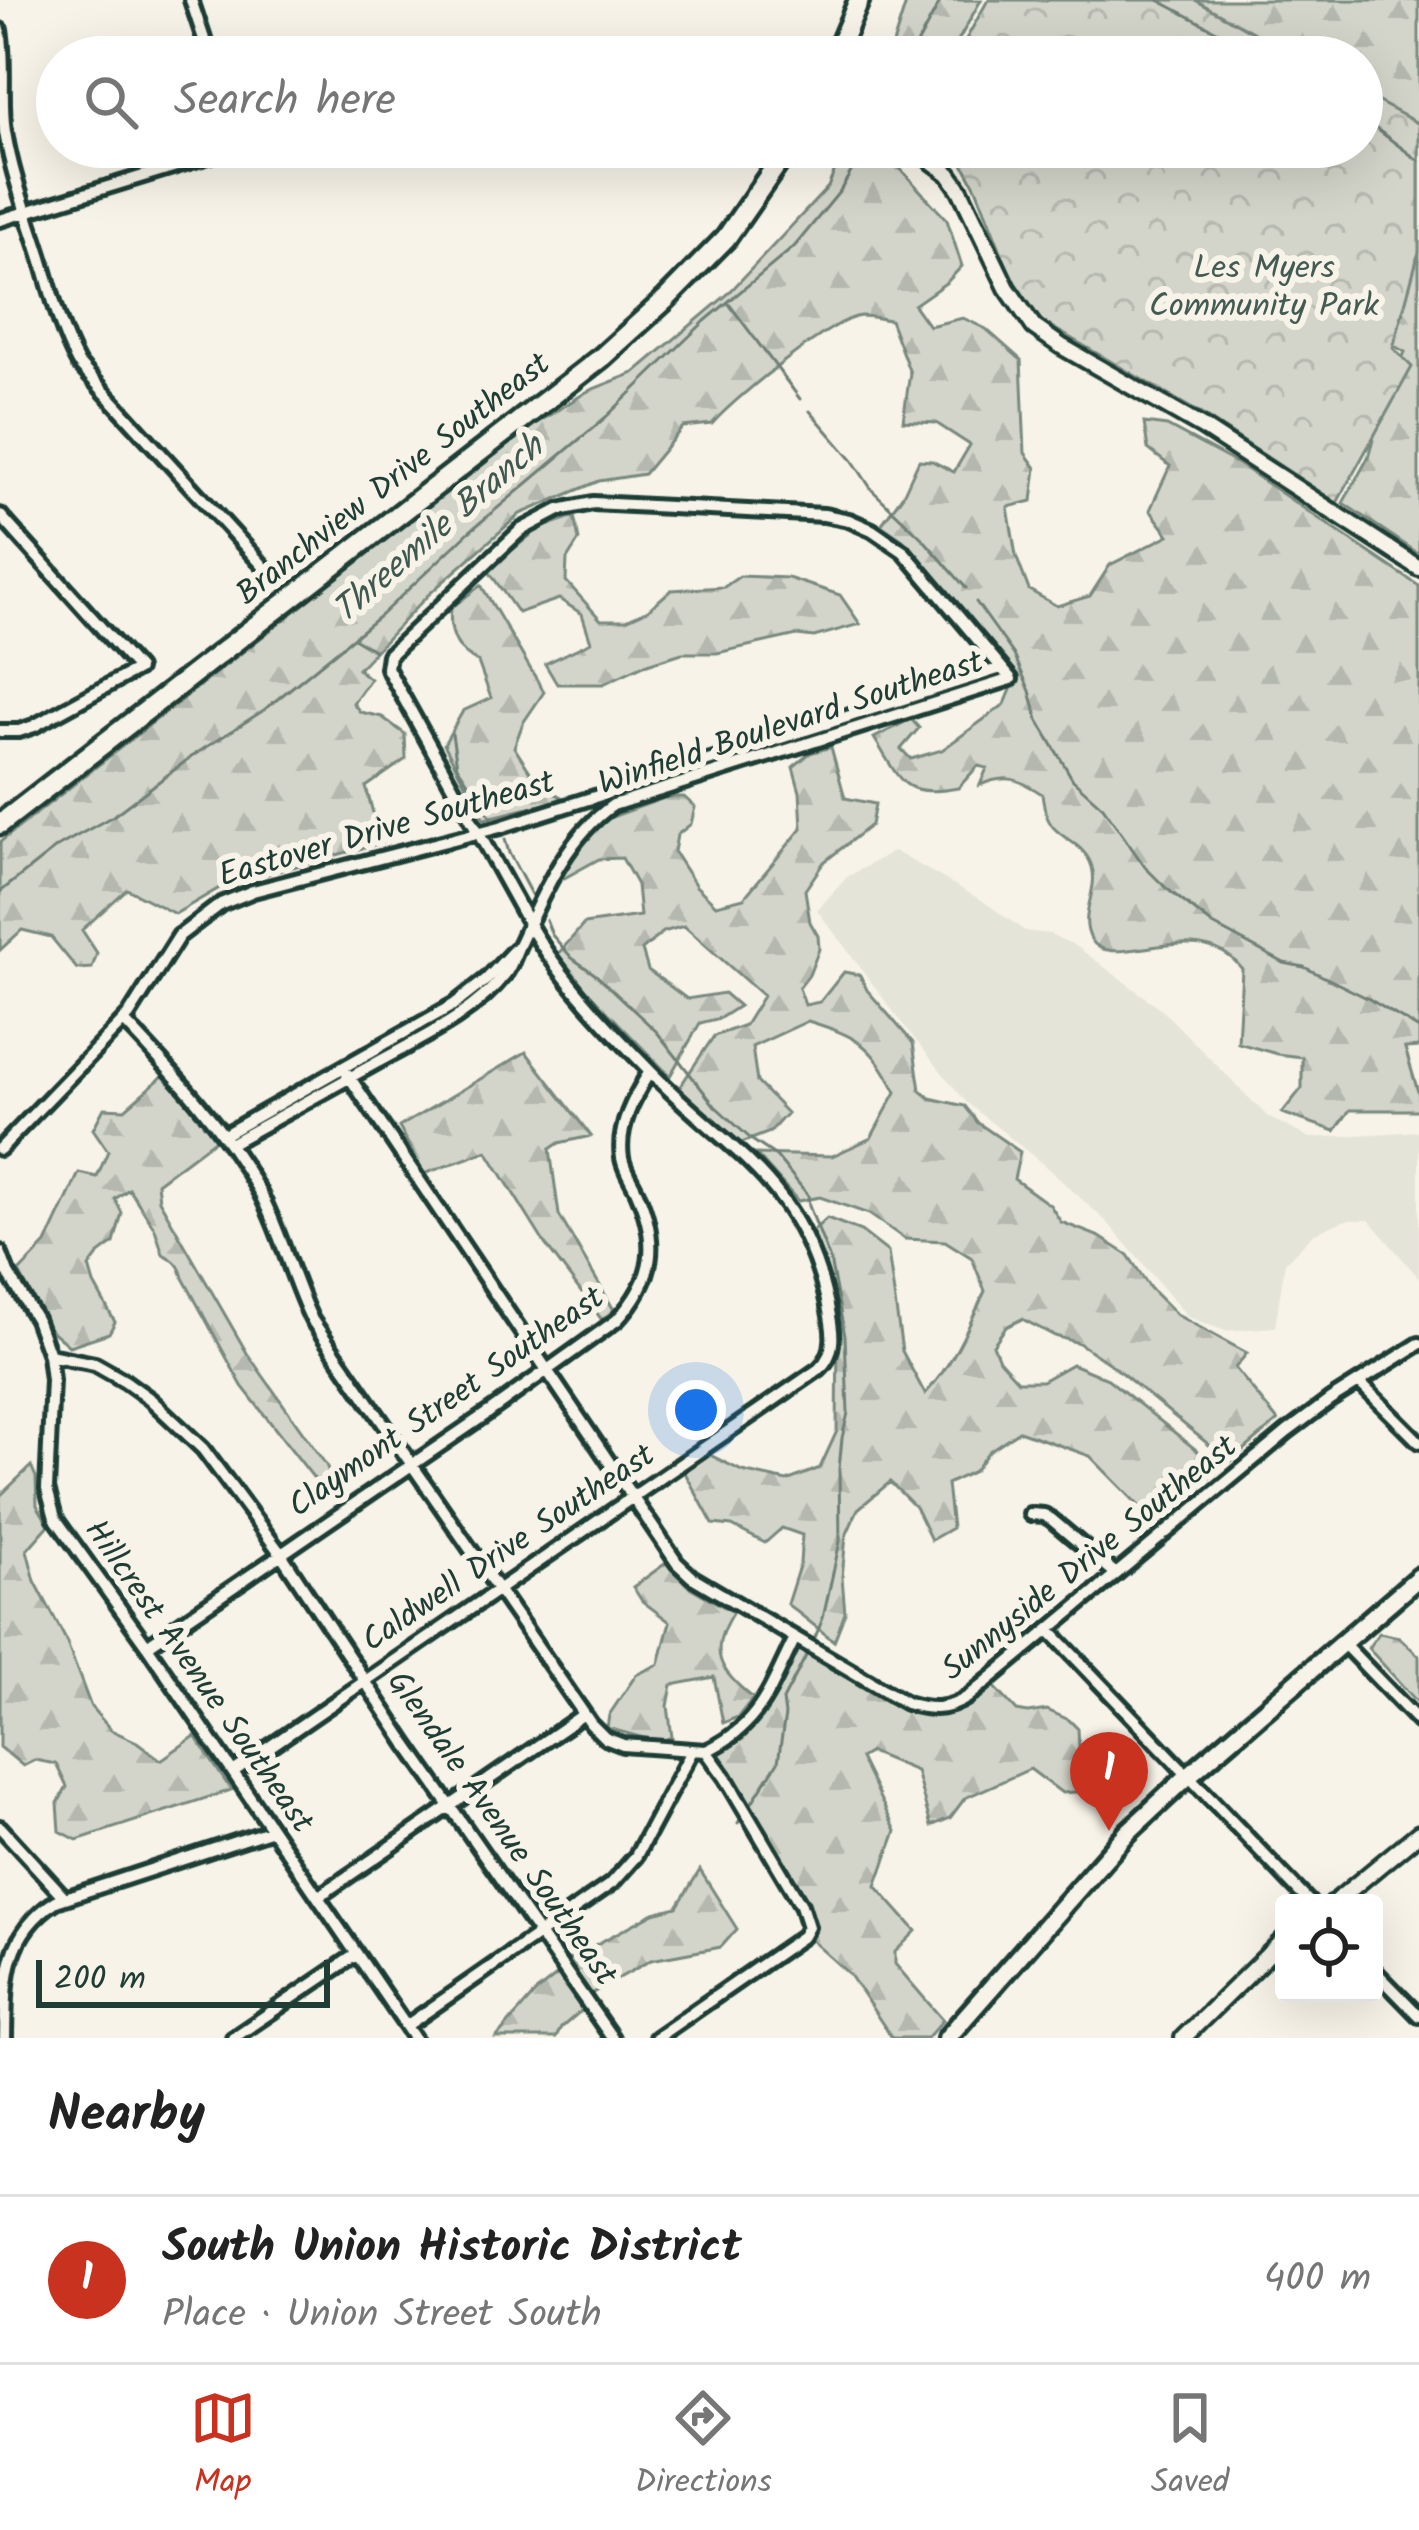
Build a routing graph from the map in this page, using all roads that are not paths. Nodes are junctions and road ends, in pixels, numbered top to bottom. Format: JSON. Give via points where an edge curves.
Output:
{"nodes":[{"id":1,"x":191,"y":0,"type":"edge"},
{"id":2,"x":859,"y":0,"type":"edge"},
{"id":3,"x":0,"y":30,"type":"edge"},
{"id":4,"x":203,"y":36,"type":"edge"},
{"id":5,"x":844,"y":36,"type":"edge"},
{"id":6,"x":170,"y":168,"type":"edge"},
{"id":7,"x":774,"y":168,"type":"edge"},
{"id":8,"x":941,"y":168,"type":"edge"},
{"id":9,"x":26,"y":212,"type":"junction"},
{"id":10,"x":0,"y":220,"type":"edge"},
{"id":11,"x":0,"y":515,"type":"edge"},
{"id":12,"x":266,"y":568,"type":"dead end"},
{"id":13,"x":1419,"y":568,"type":"edge"},
{"id":14,"x":1001,"y":668,"type":"junction"},
{"id":15,"x":0,"y":731,"type":"edge"},
{"id":16,"x":610,"y":792,"type":"joint"},
{"id":17,"x":0,"y":824,"type":"edge"},
{"id":18,"x":479,"y":832,"type":"junction"},
{"id":19,"x":529,"y":924,"type":"junction"},
{"id":20,"x":124,"y":1021,"type":"junction"},
{"id":21,"x":650,"y":1071,"type":"junction"},
{"id":22,"x":346,"y":1074,"type":"junction"},
{"id":23,"x":227,"y":1140,"type":"junction"},
{"id":24,"x":0,"y":1149,"type":"edge"},
{"id":25,"x":0,"y":1252,"type":"edge"},
{"id":26,"x":1419,"y":1344,"type":"edge"},
{"id":27,"x":49,"y":1355,"type":"junction"},
{"id":28,"x":546,"y":1371,"type":"junction"},
{"id":29,"x":1359,"y":1382,"type":"junction"},
{"id":30,"x":1419,"y":1442,"type":"edge"},
{"id":31,"x":412,"y":1464,"type":"junction"},
{"id":32,"x":632,"y":1498,"type":"junction"},
{"id":33,"x":1030,"y":1514,"type":"dead end"},
{"id":34,"x":280,"y":1554,"type":"junction"},
{"id":35,"x":1116,"y":1574,"type":"junction"},
{"id":36,"x":1419,"y":1577,"type":"edge"},
{"id":37,"x":498,"y":1589,"type":"junction"},
{"id":38,"x":1049,"y":1630,"type":"junction"},
{"id":39,"x":795,"y":1638,"type":"junction"},
{"id":40,"x":1343,"y":1642,"type":"junction"},
{"id":41,"x":147,"y":1646,"type":"junction"},
{"id":42,"x":365,"y":1680,"type":"junction"},
{"id":43,"x":584,"y":1714,"type":"junction"},
{"id":44,"x":1419,"y":1721,"type":"edge"},
{"id":45,"x":692,"y":1751,"type":"junction"},
{"id":46,"x":710,"y":1755,"type":"junction"},
{"id":47,"x":233,"y":1772,"type":"junction"},
{"id":48,"x":1188,"y":1776,"type":"junction"},
{"id":49,"x":450,"y":1806,"type":"junction"},
{"id":50,"x":0,"y":1827,"type":"edge"},
{"id":51,"x":272,"y":1830,"type":"junction"},
{"id":52,"x":1419,"y":1833,"type":"edge"},
{"id":53,"x":1301,"y":1894,"type":"edge"},
{"id":54,"x":1345,"y":1894,"type":"edge"},
{"id":55,"x":318,"y":1897,"type":"junction"},
{"id":56,"x":64,"y":1898,"type":"junction"},
{"id":57,"x":539,"y":1933,"type":"junction"},
{"id":58,"x":1275,"y":1948,"type":"edge"},
{"id":59,"x":357,"y":1954,"type":"junction"},
{"id":60,"x":1383,"y":1979,"type":"edge"},
{"id":61,"x":1419,"y":2016,"type":"edge"},
{"id":62,"x":406,"y":2026,"type":"junction"},
{"id":63,"x":4,"y":2038,"type":"edge"},
{"id":64,"x":233,"y":2038,"type":"edge"},
{"id":65,"x":414,"y":2038,"type":"edge"},
{"id":66,"x":612,"y":2038,"type":"edge"},
{"id":67,"x":656,"y":2038,"type":"edge"},
{"id":68,"x":946,"y":2038,"type":"edge"},
{"id":69,"x":1183,"y":2038,"type":"edge"}],
"edges":[{"from":1,"to":4,"type":"street"},
{"from":2,"to":5,"type":"main road"},
{"from":3,"to":9,"type":"street","via":[[4,126]]},
{"from":6,"to":9,"type":"street"},
{"from":7,"to":17,"type":"main road","name":"Branchview Drive Southeast","via":[[725,238],[602,357]]},
{"from":8,"to":13,"type":"street","via":[[1034,327]]},
{"from":9,"to":10,"type":"street"},
{"from":9,"to":12,"type":"street","via":[[78,363]]},
{"from":11,"to":15,"type":"street","via":[[138,669],[34,726]]},
{"from":14,"to":16,"type":"street","name":"Winfield Boulevard Southeast"},
{"from":14,"to":18,"type":"street","name":"Caldwell Drive Southeast","via":[[904,552],[848,520],[593,503],[559,510],[521,530],[386,662]]},
{"from":14,"to":19,"type":"street","name":"Winfield Boulevard Southeast","via":[[1011,680],[613,805],[577,836]]},
{"from":16,"to":18,"type":"street","name":"Eastover Drive Southeast"},
{"from":18,"to":19,"type":"street","name":"Caldwell Drive Southeast"},
{"from":18,"to":20,"type":"street","name":"Eastover Drive Southeast","via":[[220,904],[178,936]]},
{"from":19,"to":21,"type":"street","name":"Caldwell Drive Southeast","via":[[562,974]]},
{"from":19,"to":22,"type":"street","name":"Winfield Boulevard Southeast","via":[[518,947],[470,994]]},
{"from":20,"to":23,"type":"street"},
{"from":20,"to":24,"type":"street","name":"Eastover Drive Southeast"},
{"from":21,"to":28,"type":"street","name":"Claymont Street Southeast","via":[[622,1137],[650,1234],[647,1273],[617,1320]]},
{"from":21,"to":32,"type":"street","name":"Caldwell Drive Southeast","via":[[756,1166],[800,1224],[818,1265],[832,1340],[819,1369]]},
{"from":22,"to":23,"type":"street","name":"Winfield Boulevard Southeast"},
{"from":22,"to":28,"type":"street","name":"Sunnyside Drive Southeast"},
{"from":23,"to":31,"type":"street","via":[[260,1192],[312,1319]]},
{"from":25,"to":27,"type":"street","name":"Hillcrest Avenue Southeast"},
{"from":26,"to":29,"type":"street","name":"Sunnyside Drive Southeast"},
{"from":27,"to":34,"type":"street","name":"Glendale Avenue Southeast","via":[[95,1364],[150,1400],[203,1449]]},
{"from":27,"to":41,"type":"street","name":"Hillcrest Avenue Southeast","via":[[52,1512]]},
{"from":28,"to":31,"type":"street","name":"Claymont Street Southeast"},
{"from":28,"to":32,"type":"street","name":"Sunnyside Drive Southeast"},
{"from":29,"to":30,"type":"street"},
{"from":29,"to":35,"type":"street","name":"Sunnyside Drive Southeast"},
{"from":31,"to":34,"type":"street","name":"Claymont Street Southeast"},
{"from":31,"to":37,"type":"street"},
{"from":32,"to":37,"type":"street","name":"Caldwell Drive Southeast"},
{"from":32,"to":39,"type":"street","name":"Sunnyside Drive Southeast","via":[[692,1577]]},
{"from":33,"to":35,"type":"street","via":[[1051,1519]]},
{"from":34,"to":41,"type":"street","name":"Claymont Street Southeast"},
{"from":34,"to":42,"type":"street","name":"Glendale Avenue Southeast"},
{"from":35,"to":38,"type":"street","name":"Sunnyside Drive Southeast"},
{"from":36,"to":40,"type":"main road"},
{"from":37,"to":42,"type":"street","name":"Caldwell Drive Southeast"},
{"from":37,"to":43,"type":"street"},
{"from":38,"to":39,"type":"street","name":"Sunnyside Drive Southeast","via":[[968,1697],[937,1709],[906,1703]]},
{"from":38,"to":48,"type":"street"},
{"from":39,"to":46,"type":"street","via":[[754,1718]]},
{"from":40,"to":44,"type":"street"},
{"from":40,"to":48,"type":"main road"},
{"from":41,"to":47,"type":"street","name":"Hillcrest Avenue Southeast"},
{"from":42,"to":47,"type":"street","name":"Caldwell Drive Southeast"},
{"from":42,"to":49,"type":"street","name":"Glendale Avenue Southeast"},
{"from":43,"to":45,"type":"street","via":[[614,1742]]},
{"from":43,"to":49,"type":"street"},
{"from":45,"to":46,"type":"street"},
{"from":45,"to":57,"type":"street","via":[[629,1865]]},
{"from":46,"to":67,"type":"street","via":[[808,1927]]},
{"from":47,"to":51,"type":"street","name":"Hillcrest Avenue Southeast"},
{"from":48,"to":53,"type":"street"},
{"from":48,"to":68,"type":"main road","via":[[1103,1858]]},
{"from":49,"to":55,"type":"street"},
{"from":49,"to":57,"type":"street","name":"Glendale Avenue Southeast"},
{"from":50,"to":56,"type":"street"},
{"from":51,"to":55,"type":"street","name":"Hillcrest Avenue Southeast"},
{"from":51,"to":56,"type":"street"},
{"from":52,"to":54,"type":"street"},
{"from":55,"to":59,"type":"street","name":"Hillcrest Avenue Southeast"},
{"from":56,"to":63,"type":"street","via":[[45,1908],[14,1949]]},
{"from":57,"to":62,"type":"street"},
{"from":57,"to":66,"type":"street","name":"Glendale Avenue Southeast"},
{"from":58,"to":69,"type":"street"},
{"from":59,"to":62,"type":"street","name":"Hillcrest Avenue Southeast"},
{"from":59,"to":64,"type":"street"},
{"from":60,"to":61,"type":"street"},
{"from":62,"to":65,"type":"street","name":"Hillcrest Avenue Southeast"}]}
